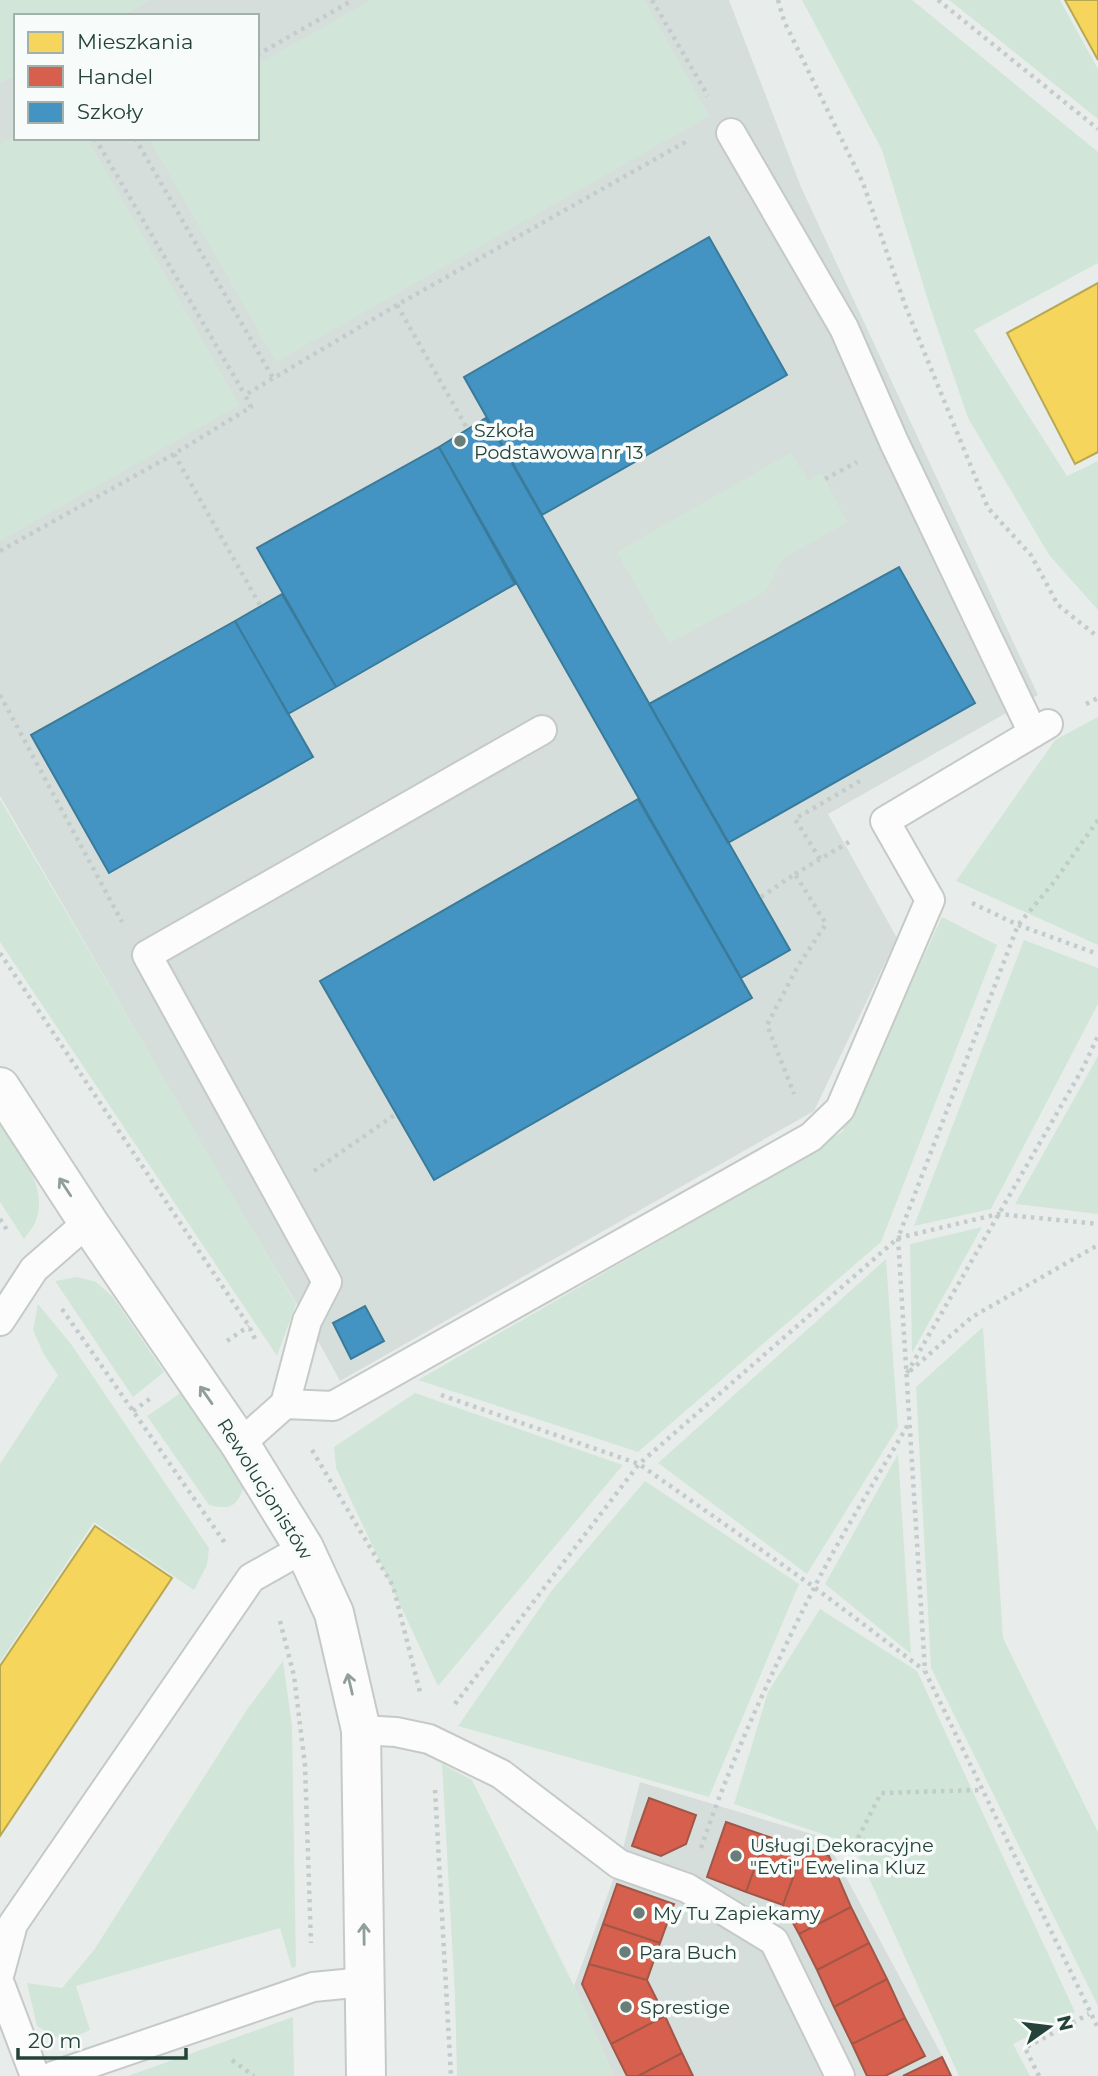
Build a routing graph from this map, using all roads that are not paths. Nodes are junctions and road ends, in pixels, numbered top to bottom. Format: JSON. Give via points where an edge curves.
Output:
{"nodes":[{"id":1,"x":727,"y":127,"type":"road end"},
{"id":2,"x":542,"y":730,"type":"dead end"},
{"id":3,"x":0,"y":1087,"type":"edge"},
{"id":4,"x":89,"y":1222,"type":"junction"},
{"id":5,"x":0,"y":1321,"type":"edge"},
{"id":6,"x":285,"y":1404,"type":"junction"},
{"id":7,"x":240,"y":1444,"type":"junction"},
{"id":8,"x":304,"y":1548,"type":"junction"},
{"id":9,"x":361,"y":1730,"type":"junction"},
{"id":10,"x":0,"y":1972,"type":"edge"},
{"id":11,"x":365,"y":1982,"type":"junction"},
{"id":12,"x":0,"y":1984,"type":"edge"},
{"id":13,"x":35,"y":2076,"type":"edge"},
{"id":14,"x":53,"y":2076,"type":"edge"},
{"id":15,"x":366,"y":2076,"type":"edge"},
{"id":16,"x":840,"y":2076,"type":"edge"}],
"edges":[{"from":1,"to":6,"type":"lane","via":[[844,328],[894,442],[1041,729],[885,821],[930,900],[840,1110],[811,1137],[333,1406]]},
{"from":2,"to":6,"type":"lane","via":[[147,955],[327,1282],[307,1321]]},
{"from":4,"to":3,"type":"street","name":"Rewolucjonistów","one_way":true},
{"from":4,"to":5,"type":"lane","via":[[34,1269]]},
{"from":7,"to":4,"type":"street","name":"Rewolucjonistów","one_way":true},
{"from":6,"to":7,"type":"lane"},
{"from":7,"to":8,"type":"street","name":"Rewolucjonistów"},
{"from":9,"to":8,"type":"street","name":"Rewolucjonistów","one_way":true,"via":[[334,1613]]},
{"from":8,"to":10,"type":"lane","via":[[251,1578],[13,1924]]},
{"from":11,"to":9,"type":"street","name":"Rewolucjonistów","one_way":true},
{"from":9,"to":16,"type":"lane","via":[[429,1739],[501,1774],[619,1864],[687,1888],[774,1941]]},
{"from":11,"to":14,"type":"lane","via":[[313,1987]]},
{"from":11,"to":15,"type":"street","name":"Rewolucjonistów"},
{"from":12,"to":13,"type":"lane"}]}
